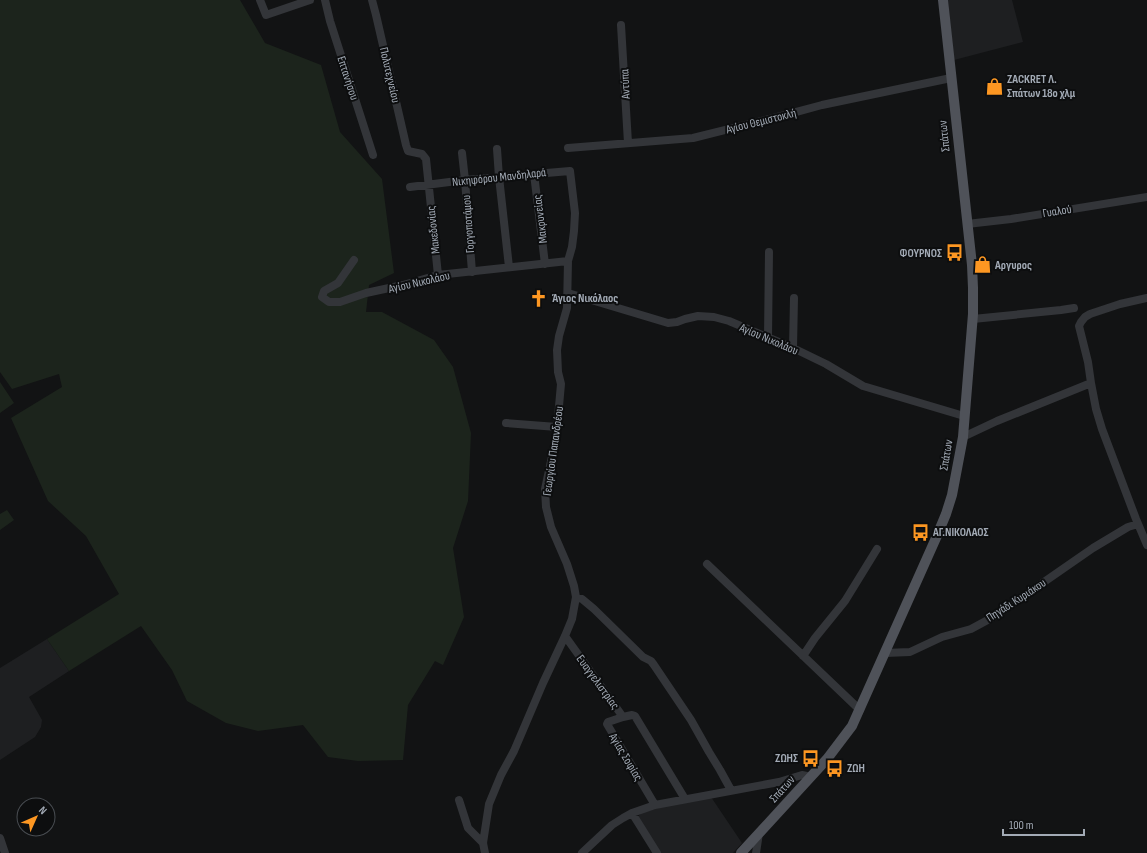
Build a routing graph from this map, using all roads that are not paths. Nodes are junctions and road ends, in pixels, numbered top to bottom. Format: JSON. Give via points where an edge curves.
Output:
{"nodes":[{"id":1,"x":260,"y":0,"type":"edge"},
{"id":2,"x":310,"y":0,"type":"edge"},
{"id":3,"x":325,"y":0,"type":"edge"},
{"id":4,"x":372,"y":0,"type":"edge"},
{"id":5,"x":943,"y":0,"type":"edge"},
{"id":6,"x":621,"y":25,"type":"dead end"},
{"id":7,"x":951,"y":78,"type":"junction"},
{"id":8,"x":628,"y":143,"type":"junction"},
{"id":9,"x":568,"y":148,"type":"dead end"},
{"id":10,"x":497,"y":149,"type":"dead end"},
{"id":11,"x":408,"y":151,"type":"joint"},
{"id":12,"x":462,"y":153,"type":"dead end"},
{"id":13,"x":373,"y":155,"type":"dead end"},
{"id":14,"x":570,"y":171,"type":"joint"},
{"id":15,"x":534,"y":174,"type":"junction"},
{"id":16,"x":498,"y":178,"type":"junction"},
{"id":17,"x":465,"y":180,"type":"junction"},
{"id":18,"x":429,"y":185,"type":"junction"},
{"id":19,"x":410,"y":187,"type":"dead end"},
{"id":20,"x":1147,"y":198,"type":"edge"},
{"id":21,"x":967,"y":224,"type":"junction"},
{"id":22,"x":768,"y":252,"type":"dead end"},
{"id":23,"x":354,"y":260,"type":"dead end"},
{"id":24,"x":568,"y":261,"type":"junction"},
{"id":25,"x":545,"y":264,"type":"junction"},
{"id":26,"x":508,"y":267,"type":"junction"},
{"id":27,"x":472,"y":272,"type":"junction"},
{"id":28,"x":438,"y":275,"type":"junction"},
{"id":29,"x":568,"y":293,"type":"junction"},
{"id":30,"x":794,"y":298,"type":"dead end"},
{"id":31,"x":1147,"y":298,"type":"edge"},
{"id":32,"x":1074,"y":308,"type":"dead end"},
{"id":33,"x":973,"y":319,"type":"junction"},
{"id":34,"x":768,"y":338,"type":"junction"},
{"id":35,"x":793,"y":348,"type":"junction"},
{"id":36,"x":1090,"y":383,"type":"junction"},
{"id":37,"x":964,"y":416,"type":"junction"},
{"id":38,"x":506,"y":423,"type":"dead end"},
{"id":39,"x":557,"y":427,"type":"junction"},
{"id":40,"x":962,"y":437,"type":"junction"},
{"id":41,"x":1138,"y":524,"type":"junction"},
{"id":42,"x":1147,"y":545,"type":"edge"},
{"id":43,"x":877,"y":549,"type":"dead end"},
{"id":44,"x":707,"y":564,"type":"dead end"},
{"id":45,"x":576,"y":598,"type":"junction"},
{"id":46,"x":565,"y":636,"type":"junction"},
{"id":47,"x":885,"y":653,"type":"junction"},
{"id":48,"x":803,"y":656,"type":"junction"},
{"id":49,"x":860,"y":710,"type":"junction"},
{"id":50,"x":623,"y":717,"type":"junction"},
{"id":51,"x":811,"y":777,"type":"junction"},
{"id":52,"x":731,"y":790,"type":"junction"},
{"id":53,"x":685,"y":799,"type":"junction"},
{"id":54,"x":459,"y":800,"type":"dead end"},
{"id":55,"x":655,"y":805,"type":"junction"},
{"id":56,"x":632,"y":813,"type":"junction"},
{"id":57,"x":759,"y":833,"type":"junction"},
{"id":58,"x":0,"y":838,"type":"edge"},
{"id":59,"x":483,"y":843,"type":"junction"},
{"id":60,"x":5,"y":853,"type":"edge"},
{"id":61,"x":485,"y":853,"type":"edge"},
{"id":62,"x":582,"y":853,"type":"edge"},
{"id":63,"x":657,"y":853,"type":"edge"},
{"id":64,"x":741,"y":853,"type":"edge"},
{"id":65,"x":756,"y":853,"type":"edge"}],
"edges":[{"from":1,"to":2,"type":"street","via":[[266,15]]},
{"from":3,"to":13,"type":"street","name":"Επτανήσου"},
{"from":4,"to":11,"type":"street","name":"Πολυτεχνείου"},
{"from":5,"to":7,"type":"main road","name":"Σπάτων"},
{"from":6,"to":8,"type":"street","name":"Αντύπα"},
{"from":7,"to":8,"type":"street","name":"Αγίου Θεμιστοκλή","via":[[822,104],[693,138]]},
{"from":7,"to":21,"type":"main road","name":"Σπάτων"},
{"from":8,"to":9,"type":"street","name":"Αγίου Θεμιστοκλή"},
{"from":10,"to":16,"type":"street"},
{"from":11,"to":18,"type":"street","name":"Μακεδονίας","via":[[422,154],[426,159]]},
{"from":12,"to":17,"type":"street","name":"Γοργοποτάμου"},
{"from":14,"to":15,"type":"street","name":"Νικηφόρου Μανδηλαρά"},
{"from":14,"to":24,"type":"street","name":"Γεωργίου Παπανδρέου","via":[[575,213]]},
{"from":15,"to":16,"type":"street","name":"Νικηφόρου Μανδηλαρά"},
{"from":15,"to":25,"type":"street","name":"Μακρυνείας"},
{"from":16,"to":17,"type":"street","name":"Νικηφόρου Μανδηλαρά"},
{"from":16,"to":26,"type":"street"},
{"from":17,"to":18,"type":"street","name":"Νικηφόρου Μανδηλαρά"},
{"from":17,"to":27,"type":"street","name":"Γοργοποτάμου"},
{"from":18,"to":19,"type":"street","name":"Νικηφόρου Μανδηλαρά"},
{"from":18,"to":28,"type":"street","name":"Μακεδονίας"},
{"from":20,"to":21,"type":"street","name":"Γυαλού"},
{"from":21,"to":33,"type":"main road","name":"Σπάτων"},
{"from":22,"to":34,"type":"street"},
{"from":23,"to":28,"type":"street","name":"Αγίου Νικολάου","via":[[338,283],[324,291],[322,297],[325,300],[340,302]]},
{"from":24,"to":25,"type":"street","name":"Αγίου Νικολάου"},
{"from":24,"to":29,"type":"street","name":"Γεωργίου Παπανδρέου"},
{"from":25,"to":26,"type":"street","name":"Αγίου Νικολάου"},
{"from":26,"to":27,"type":"street","name":"Αγίου Νικολάου"},
{"from":27,"to":28,"type":"street","name":"Αγίου Νικολάου"},
{"from":29,"to":34,"type":"street","name":"Αγίου Νικολάου","via":[[668,323],[698,316],[714,317]]},
{"from":29,"to":39,"type":"street","name":"Γεωργίου Παπανδρέου","via":[[557,350],[561,384]]},
{"from":30,"to":35,"type":"street"},
{"from":31,"to":36,"type":"street","via":[[1090,314],[1081,322],[1079,326],[1088,362]]},
{"from":32,"to":33,"type":"street"},
{"from":33,"to":37,"type":"main road","name":"Σπάτων"},
{"from":34,"to":35,"type":"street","name":"Αγίου Νικολάου"},
{"from":35,"to":37,"type":"street","name":"Αγίου Νικολάου","via":[[863,386]]},
{"from":36,"to":40,"type":"street"},
{"from":36,"to":41,"type":"street","via":[[1102,429]]},
{"from":37,"to":40,"type":"main road","name":"Σπάτων"},
{"from":38,"to":39,"type":"street"},
{"from":39,"to":45,"type":"street","name":"Γεωργίου Παπανδρέου","via":[[545,489],[546,507],[551,527],[567,564]]},
{"from":40,"to":47,"type":"main road","name":"Σπάτων","via":[[956,476],[946,514]]},
{"from":41,"to":42,"type":"street"},
{"from":41,"to":47,"type":"street","name":"Πηγάδι Κυριάκου","via":[[1128,527],[1093,548],[977,626],[942,637],[910,652]]},
{"from":43,"to":48,"type":"street","via":[[845,601]]},
{"from":44,"to":48,"type":"street"},
{"from":45,"to":46,"type":"street","name":"Γεωργίου Παπανδρέου"},
{"from":45,"to":52,"type":"street","via":[[588,604],[643,658],[651,661],[691,720]]},
{"from":46,"to":50,"type":"street","name":"Ευαγγελιστρίας"},
{"from":46,"to":59,"type":"street","name":"Γεωργίου Παπανδρέου","via":[[489,804]]},
{"from":47,"to":49,"type":"main road","name":"Σπάτων"},
{"from":48,"to":49,"type":"street"},
{"from":49,"to":51,"type":"main road","name":"Σπάτων","via":[[847,734]]},
{"from":50,"to":53,"type":"street","name":"Ευαγγελιστρίας","via":[[635,716]]},
{"from":50,"to":55,"type":"street","name":"Αγίας Σοφίας","via":[[607,724]]},
{"from":51,"to":52,"type":"street","via":[[802,775],[779,782]]},
{"from":51,"to":57,"type":"main road","name":"Σπάτων"},
{"from":52,"to":53,"type":"street"},
{"from":53,"to":55,"type":"street"},
{"from":54,"to":59,"type":"street","via":[[468,828]]},
{"from":55,"to":56,"type":"street"},
{"from":56,"to":62,"type":"street","via":[[612,825]]},
{"from":56,"to":63,"type":"street"},
{"from":57,"to":64,"type":"main road","name":"Σπάτων"},
{"from":57,"to":65,"type":"street"},
{"from":58,"to":60,"type":"street"},
{"from":59,"to":61,"type":"street","name":"Γεωργίου Παπανδρέου"}]}
